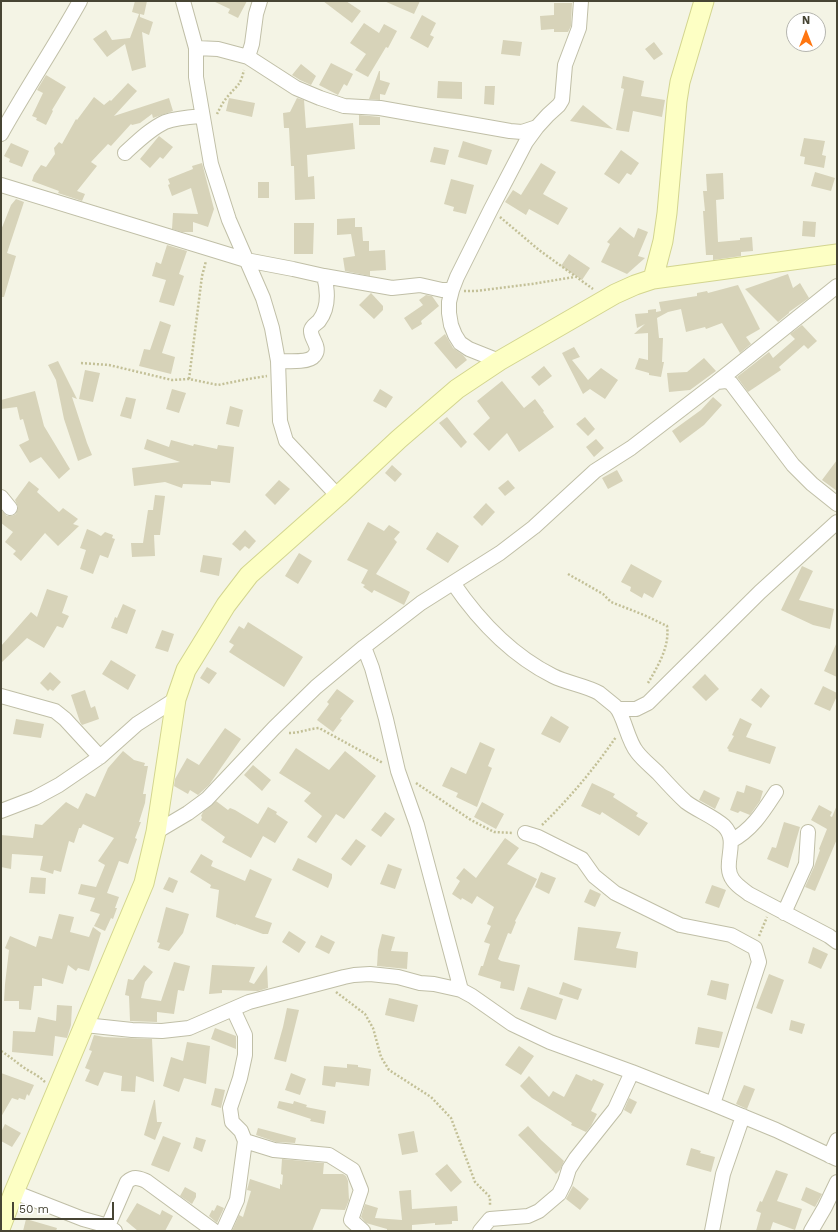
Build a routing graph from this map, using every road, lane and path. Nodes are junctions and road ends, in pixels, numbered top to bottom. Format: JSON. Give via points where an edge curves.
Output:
{"nodes":[{"id":1,"x":80,"y":1,"type":"edge"},
{"id":2,"x":183,"y":1,"type":"edge"},
{"id":3,"x":260,"y":1,"type":"edge"},
{"id":4,"x":581,"y":1,"type":"edge"},
{"id":5,"x":704,"y":1,"type":"edge"},
{"id":6,"x":196,"y":48,"type":"junction"},
{"id":7,"x":248,"y":57,"type":"junction"},
{"id":8,"x":202,"y":116,"type":"junction"},
{"id":9,"x":537,"y":127,"type":"junction"},
{"id":10,"x":1,"y":134,"type":"edge"},
{"id":11,"x":205,"y":134,"type":"junction"},
{"id":12,"x":124,"y":153,"type":"dead end"},
{"id":13,"x":1,"y":185,"type":"edge"},
{"id":14,"x":491,"y":209,"type":"junction"},
{"id":15,"x":210,"y":250,"type":"junction"},
{"id":16,"x":837,"y":254,"type":"edge"},
{"id":17,"x":246,"y":260,"type":"junction"},
{"id":18,"x":324,"y":276,"type":"junction"},
{"id":19,"x":575,"y":276,"type":"junction"},
{"id":20,"x":653,"y":278,"type":"junction"},
{"id":21,"x":837,"y":286,"type":"edge"},
{"id":22,"x":452,"y":290,"type":"junction"},
{"id":23,"x":604,"y":300,"type":"junction"},
{"id":24,"x":499,"y":361,"type":"junction"},
{"id":25,"x":81,"y":364,"type":"dead end"},
{"id":26,"x":278,"y":368,"type":"junction"},
{"id":27,"x":189,"y":379,"type":"junction"},
{"id":28,"x":717,"y":382,"type":"junction"},
{"id":29,"x":338,"y":496,"type":"junction"},
{"id":30,"x":837,"y":504,"type":"edge"},
{"id":31,"x":837,"y":522,"type":"edge"},
{"id":32,"x":568,"y":574,"type":"dead end"},
{"id":33,"x":452,"y":583,"type":"junction"},
{"id":34,"x":364,"y":646,"type":"junction"},
{"id":35,"x":1,"y":696,"type":"edge"},
{"id":36,"x":176,"y":699,"type":"junction"},
{"id":37,"x":619,"y":709,"type":"junction"},
{"id":38,"x":636,"y":709,"type":"junction"},
{"id":39,"x":624,"y":725,"type":"junction"},
{"id":40,"x":100,"y":757,"type":"junction"},
{"id":41,"x":776,"y":792,"type":"dead end"},
{"id":42,"x":1,"y":811,"type":"edge"},
{"id":43,"x":156,"y":832,"type":"junction"},
{"id":44,"x":808,"y":832,"type":"dead end"},
{"id":45,"x":525,"y":833,"type":"joint"},
{"id":46,"x":731,"y":841,"type":"junction"},
{"id":47,"x":771,"y":906,"type":"junction"},
{"id":48,"x":784,"y":913,"type":"junction"},
{"id":49,"x":837,"y":942,"type":"edge"},
{"id":50,"x":754,"y":948,"type":"junction"},
{"id":51,"x":322,"y":982,"type":"junction"},
{"id":52,"x":461,"y":990,"type":"junction"},
{"id":53,"x":233,"y":1009,"type":"junction"},
{"id":54,"x":85,"y":1025,"type":"junction"},
{"id":55,"x":1,"y":1052,"type":"edge"},
{"id":56,"x":632,"y":1072,"type":"junction"},
{"id":57,"x":56,"y":1093,"type":"junction"},
{"id":58,"x":713,"y":1104,"type":"junction"},
{"id":59,"x":743,"y":1116,"type":"junction"},
{"id":60,"x":837,"y":1140,"type":"edge"},
{"id":61,"x":245,"y":1141,"type":"junction"},
{"id":62,"x":834,"y":1158,"type":"edge"},
{"id":63,"x":837,"y":1182,"type":"edge"},
{"id":64,"x":14,"y":1192,"type":"junction"},
{"id":65,"x":490,"y":1219,"type":"junction"},
{"id":66,"x":1,"y":1226,"type":"edge"},
{"id":67,"x":112,"y":1228,"type":"edge"},
{"id":68,"x":214,"y":1231,"type":"edge"},
{"id":69,"x":223,"y":1231,"type":"edge"},
{"id":70,"x":363,"y":1231,"type":"edge"},
{"id":71,"x":480,"y":1231,"type":"edge"},
{"id":72,"x":712,"y":1231,"type":"edge"},
{"id":73,"x":811,"y":1231,"type":"edge"}],
"edges":[{"from":1,"to":10,"type":"street"},
{"from":2,"to":6,"type":"street"},
{"from":3,"to":7,"type":"street"},
{"from":4,"to":9,"type":"street","via":[[579,28],[565,65],[562,100]]},
{"from":5,"to":20,"type":"street","via":[[680,82],[667,213]]},
{"from":6,"to":7,"type":"street","via":[[218,49]]},
{"from":6,"to":8,"type":"street","via":[[196,77]]},
{"from":7,"to":9,"type":"street","via":[[296,88],[344,106],[380,108],[510,131],[522,132]]},
{"from":7,"to":11,"type":"path","via":[[241,82],[229,94]]},
{"from":8,"to":11,"type":"street"},
{"from":8,"to":12,"type":"street","via":[[166,122],[150,131]]},
{"from":9,"to":14,"type":"street","via":[[526,142]]},
{"from":11,"to":17,"type":"street","via":[[219,193]]},
{"from":13,"to":15,"type":"street"},
{"from":14,"to":19,"type":"path","via":[[539,250]]},
{"from":14,"to":22,"type":"street"},
{"from":15,"to":17,"type":"street"},
{"from":15,"to":27,"type":"path","via":[[202,276]]},
{"from":16,"to":20,"type":"street"},
{"from":17,"to":18,"type":"street"},
{"from":17,"to":26,"type":"street","via":[[263,298],[272,328]]},
{"from":18,"to":22,"type":"street","via":[[392,288],[420,285]]},
{"from":18,"to":26,"type":"street","via":[[328,297],[319,321],[312,327],[311,332],[317,350],[314,356]]},
{"from":19,"to":22,"type":"path","via":[[476,291]]},
{"from":19,"to":23,"type":"path"},
{"from":20,"to":23,"type":"street"},
{"from":21,"to":28,"type":"street"},
{"from":22,"to":24,"type":"street","via":[[449,313],[454,335],[469,349]]},
{"from":23,"to":24,"type":"street"},
{"from":24,"to":29,"type":"street","via":[[457,389]]},
{"from":25,"to":27,"type":"path","via":[[109,365],[172,380]]},
{"from":26,"to":27,"type":"path","via":[[248,379],[218,385]]},
{"from":26,"to":29,"type":"street","via":[[280,421],[286,441]]},
{"from":28,"to":30,"type":"street","via":[[730,383],[793,465]]},
{"from":28,"to":33,"type":"street","via":[[631,448],[595,471],[534,527],[500,553]]},
{"from":29,"to":36,"type":"street","via":[[249,575],[226,605],[186,670]]},
{"from":31,"to":38,"type":"street","via":[[760,592],[648,703]]},
{"from":32,"to":38,"type":"path","via":[[603,594],[611,602],[667,626],[668,635],[660,661]]},
{"from":33,"to":34,"type":"street"},
{"from":33,"to":37,"type":"street","via":[[489,630],[514,651],[555,677],[598,693]]},
{"from":34,"to":43,"type":"street","via":[[316,687],[207,799]]},
{"from":34,"to":52,"type":"street","via":[[398,771],[417,825]]},
{"from":35,"to":40,"type":"street","via":[[55,711]]},
{"from":36,"to":40,"type":"street","via":[[137,724]]},
{"from":36,"to":43,"type":"street"},
{"from":37,"to":38,"type":"street"},
{"from":37,"to":39,"type":"street"},
{"from":39,"to":45,"type":"path","via":[[604,754],[555,812],[538,828]]},
{"from":39,"to":46,"type":"street","via":[[637,752],[685,801],[725,827]]},
{"from":40,"to":42,"type":"street","via":[[59,785],[35,798]]},
{"from":41,"to":46,"type":"street","via":[[762,815],[747,831]]},
{"from":43,"to":54,"type":"street","via":[[144,883]]},
{"from":44,"to":48,"type":"street","via":[[806,864]]},
{"from":45,"to":50,"type":"street","via":[[538,836],[582,859],[594,876],[615,893],[680,925],[730,936]]},
{"from":46,"to":47,"type":"street","via":[[729,865],[733,880],[749,894]]},
{"from":47,"to":48,"type":"street"},
{"from":47,"to":50,"type":"path"},
{"from":48,"to":49,"type":"street"},
{"from":50,"to":58,"type":"street","via":[[759,962]]},
{"from":51,"to":52,"type":"street","via":[[370,974]]},
{"from":51,"to":53,"type":"street","via":[[249,1002]]},
{"from":51,"to":65,"type":"path","via":[[365,1014],[373,1028],[381,1058],[389,1070],[431,1096],[451,1118],[475,1182],[490,1197]]},
{"from":52,"to":56,"type":"street","via":[[512,1024],[544,1040]]},
{"from":53,"to":54,"type":"street","via":[[189,1028],[162,1031]]},
{"from":53,"to":61,"type":"street","via":[[245,1035],[245,1055],[230,1108],[232,1122],[241,1131]]},
{"from":54,"to":57,"type":"street"},
{"from":55,"to":57,"type":"path","via":[[39,1076]]},
{"from":56,"to":58,"type":"street"},
{"from":56,"to":65,"type":"street","via":[[615,1109],[576,1158],[559,1194],[540,1211],[528,1216]]},
{"from":57,"to":64,"type":"street"},
{"from":58,"to":59,"type":"street"},
{"from":59,"to":62,"type":"street"},
{"from":59,"to":72,"type":"street","via":[[723,1174]]},
{"from":60,"to":62,"type":"street"},
{"from":61,"to":69,"type":"street","via":[[237,1200]]},
{"from":61,"to":70,"type":"street","via":[[274,1150],[329,1155],[353,1170],[361,1190],[351,1220]]},
{"from":63,"to":73,"type":"street"},
{"from":64,"to":66,"type":"street"},
{"from":64,"to":67,"type":"street"},
{"from":65,"to":71,"type":"street"},
{"from":67,"to":68,"type":"street","via":[[127,1182],[136,1178],[146,1181]]}]}
